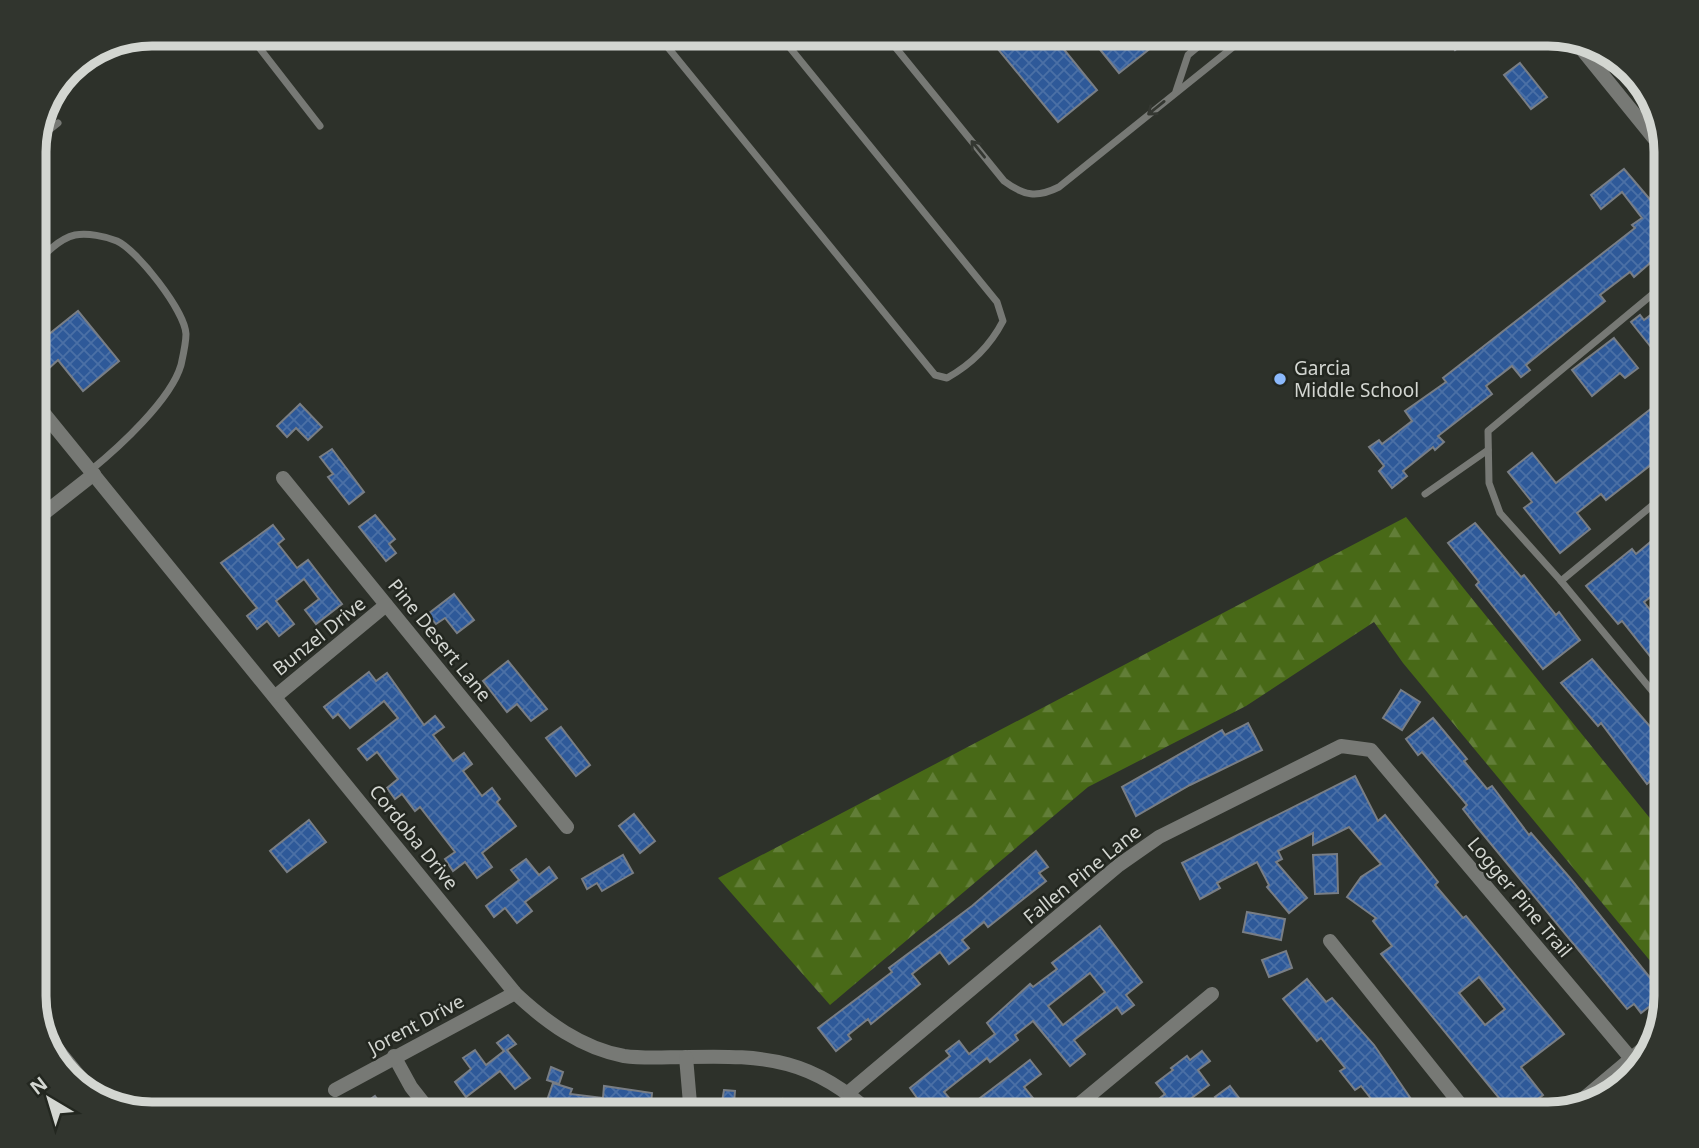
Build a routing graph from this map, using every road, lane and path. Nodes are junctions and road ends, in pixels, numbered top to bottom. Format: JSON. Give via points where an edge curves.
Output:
{"nodes":[{"id":1,"x":258,"y":46,"type":"edge"},
{"id":2,"x":667,"y":46,"type":"edge"},
{"id":3,"x":789,"y":46,"type":"edge"},
{"id":4,"x":894,"y":46,"type":"edge"},
{"id":5,"x":1199,"y":46,"type":"edge"},
{"id":6,"x":1234,"y":46,"type":"edge"},
{"id":7,"x":1585,"y":53,"type":"edge"},
{"id":8,"x":1176,"y":91,"type":"junction"},
{"id":9,"x":58,"y":123,"type":"dead end"},
{"id":10,"x":320,"y":126,"type":"dead end"},
{"id":11,"x":48,"y":131,"type":"edge"},
{"id":12,"x":1653,"y":137,"type":"edge"},
{"id":13,"x":46,"y":253,"type":"edge"},
{"id":14,"x":1654,"y":293,"type":"edge"},
{"id":15,"x":46,"y":416,"type":"edge"},
{"id":16,"x":1488,"y":450,"type":"junction"},
{"id":17,"x":92,"y":472,"type":"junction"},
{"id":18,"x":283,"y":478,"type":"dead end"},
{"id":19,"x":1425,"y":494,"type":"dead end"},
{"id":20,"x":1654,"y":504,"type":"edge"},
{"id":21,"x":46,"y":511,"type":"edge"},
{"id":22,"x":1561,"y":581,"type":"junction"},
{"id":23,"x":386,"y":605,"type":"junction"},
{"id":24,"x":1654,"y":691,"type":"edge"},
{"id":25,"x":276,"y":696,"type":"junction"},
{"id":26,"x":1371,"y":750,"type":"joint"},
{"id":27,"x":567,"y":827,"type":"dead end"},
{"id":28,"x":1330,"y":942,"type":"dead end"},
{"id":29,"x":515,"y":993,"type":"junction"},
{"id":30,"x":1212,"y":994,"type":"dead end"},
{"id":31,"x":57,"y":1043,"type":"edge"},
{"id":32,"x":394,"y":1056,"type":"junction"},
{"id":33,"x":686,"y":1057,"type":"junction"},
{"id":34,"x":1632,"y":1060,"type":"edge"},
{"id":35,"x":1613,"y":1079,"type":"edge"},
{"id":36,"x":89,"y":1082,"type":"edge"},
{"id":37,"x":335,"y":1090,"type":"dead end"},
{"id":38,"x":1597,"y":1091,"type":"edge"},
{"id":39,"x":849,"y":1092,"type":"junction"},
{"id":40,"x":423,"y":1102,"type":"edge"},
{"id":41,"x":690,"y":1102,"type":"edge"},
{"id":42,"x":859,"y":1102,"type":"edge"},
{"id":43,"x":1082,"y":1102,"type":"edge"},
{"id":44,"x":1459,"y":1102,"type":"edge"}],
"edges":[{"from":1,"to":10,"type":"lane"},
{"from":2,"to":3,"type":"lane","via":[[935,375],[947,378],[982,353],[995,336],[1003,321],[997,302]]},
{"from":8,"to":4,"type":"lane","one_way":true,"via":[[1059,187],[1041,195],[1020,193],[1004,181]]},
{"from":5,"to":8,"type":"lane","via":[[1188,55]]},
{"from":6,"to":8,"type":"lane"},
{"from":7,"to":12,"type":"street"},
{"from":9,"to":11,"type":"lane"},
{"from":13,"to":17,"type":"lane","via":[[73,236],[94,235],[119,242],[170,294],[186,332],[180,368],[163,397]]},
{"from":14,"to":16,"type":"lane","via":[[1488,431]]},
{"from":15,"to":17,"type":"street","name":"Cordoba Drive"},
{"from":16,"to":19,"type":"lane"},
{"from":16,"to":22,"type":"lane","via":[[1489,482],[1500,513]]},
{"from":17,"to":21,"type":"street"},
{"from":17,"to":25,"type":"street","name":"Cordoba Drive"},
{"from":18,"to":23,"type":"street","name":"Pine Desert Lane"},
{"from":20,"to":22,"type":"lane"},
{"from":22,"to":24,"type":"lane"},
{"from":23,"to":25,"type":"street","name":"Bunzel Drive"},
{"from":23,"to":27,"type":"street","name":"Pine Desert Lane"},
{"from":25,"to":29,"type":"street","name":"Cordoba Drive"},
{"from":26,"to":34,"type":"street","name":"Logger Pine Trail"},
{"from":26,"to":39,"type":"street","name":"Fallen Pine Lane","via":[[1340,746],[1159,837],[1119,865]]},
{"from":28,"to":44,"type":"street"},
{"from":29,"to":32,"type":"street","name":"Jorent Drive"},
{"from":29,"to":33,"type":"street","name":"Cordoba Drive","via":[[564,1033],[594,1046],[624,1056]]},
{"from":30,"to":43,"type":"street"},
{"from":31,"to":36,"type":"lane"},
{"from":32,"to":37,"type":"street","name":"Jorent Drive"},
{"from":32,"to":40,"type":"street"},
{"from":33,"to":39,"type":"street","name":"Cordoba Drive","via":[[782,1060]]},
{"from":33,"to":41,"type":"street"},
{"from":35,"to":38,"type":"street"},
{"from":39,"to":42,"type":"street","name":"Cordoba Drive"}]}
